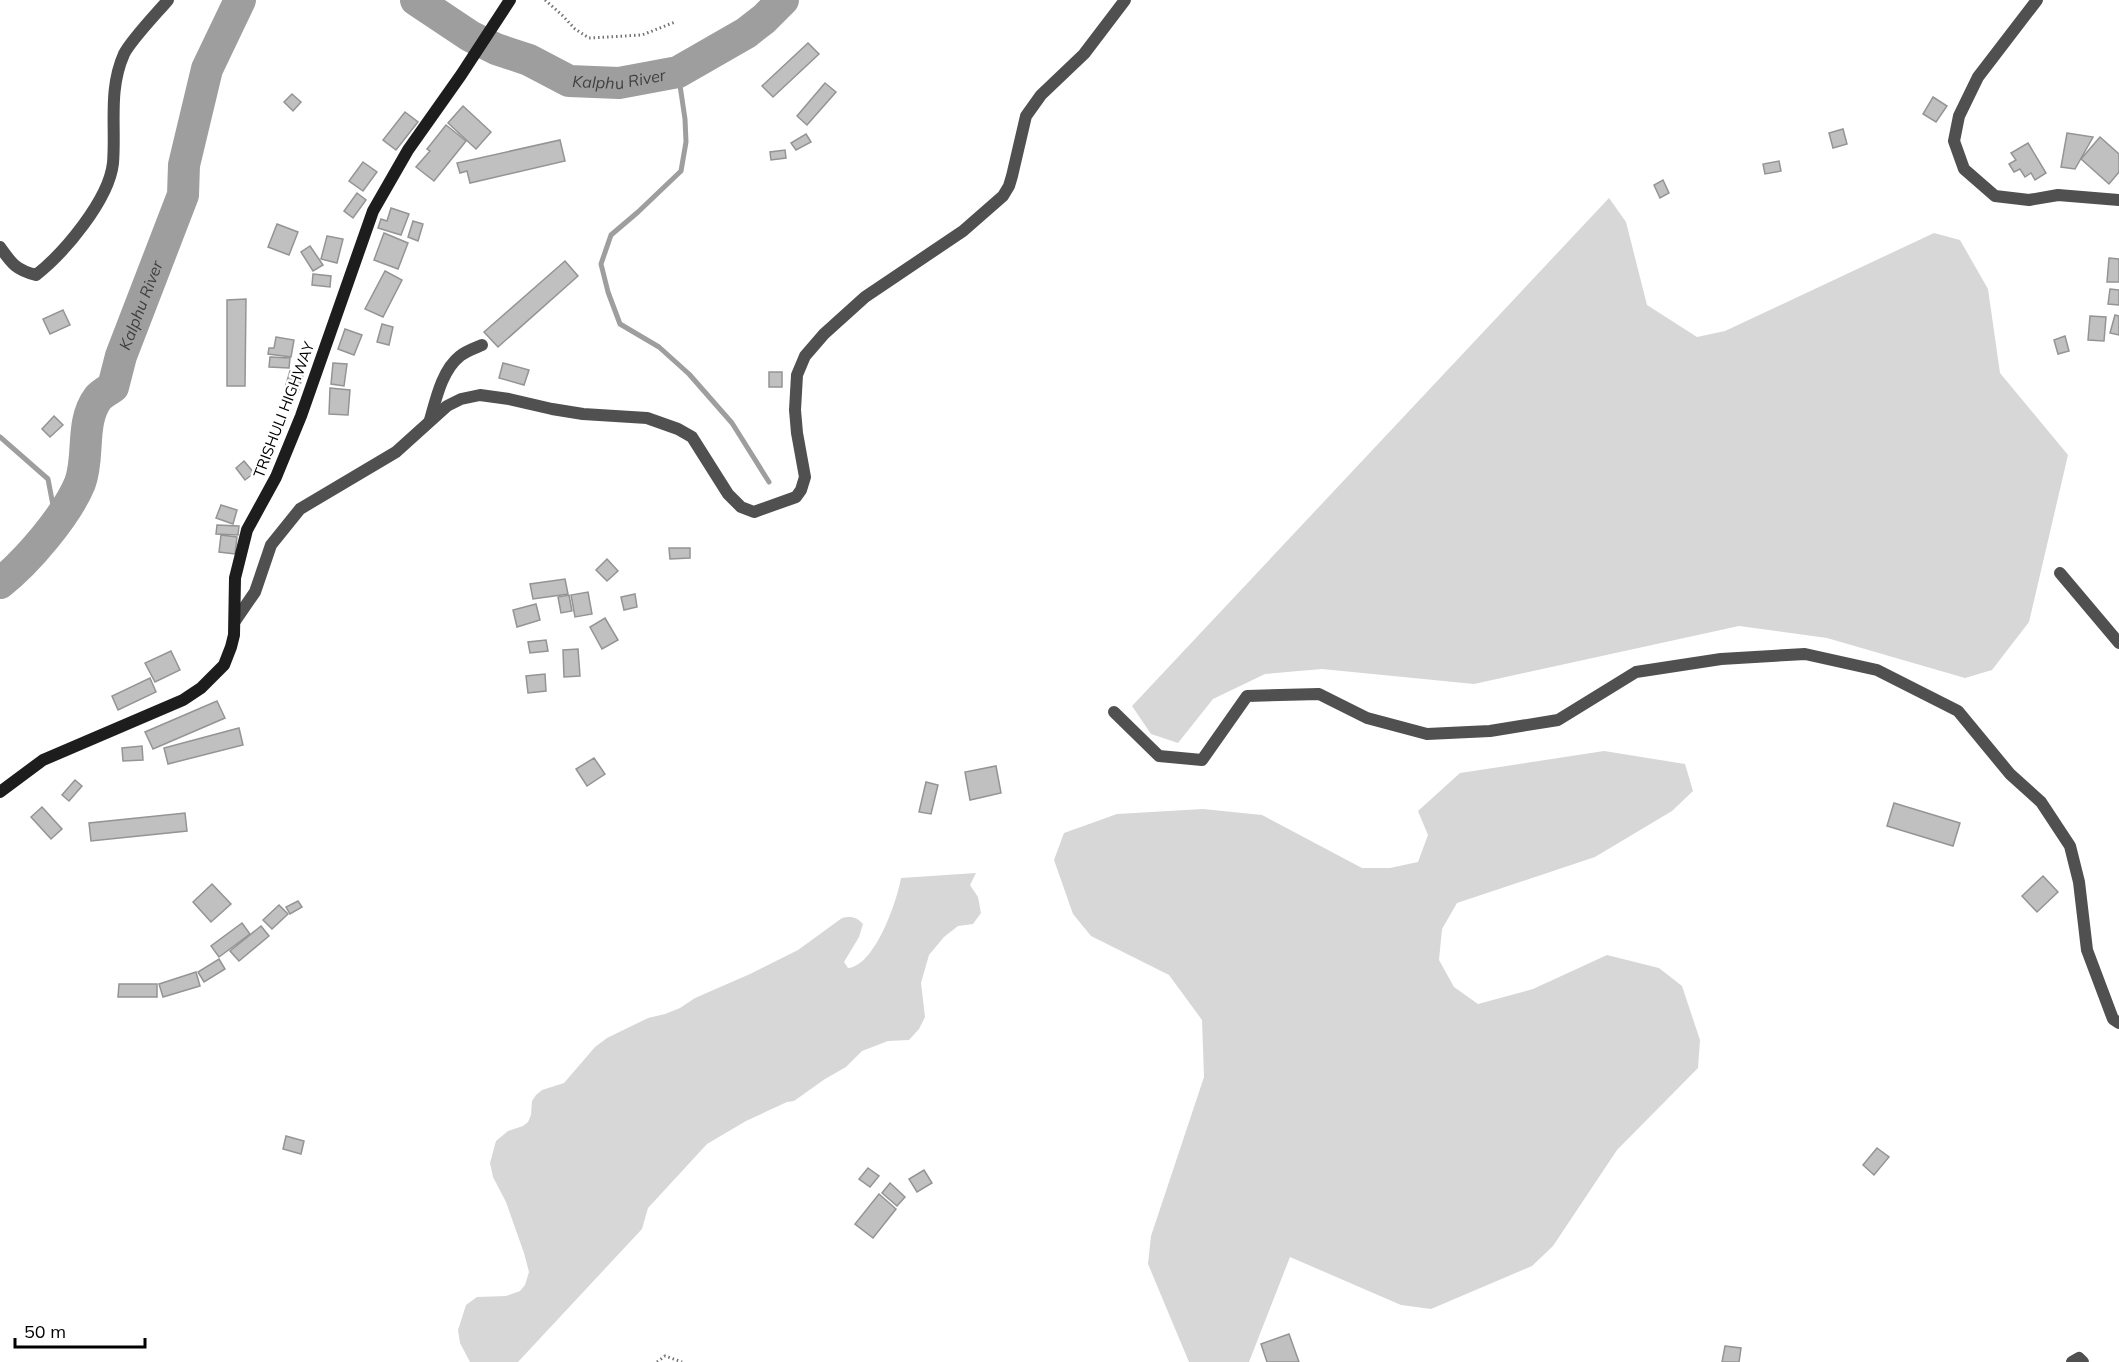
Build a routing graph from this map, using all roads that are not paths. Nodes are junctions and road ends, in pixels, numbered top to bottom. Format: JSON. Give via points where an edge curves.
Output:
{"nodes":[{"id":1,"x":168,"y":0,"type":"edge"},
{"id":2,"x":1125,"y":0,"type":"edge"},
{"id":3,"x":2037,"y":0,"type":"edge"},
{"id":4,"x":509,"y":1,"type":"edge"},
{"id":5,"x":2119,"y":200,"type":"edge"},
{"id":6,"x":0,"y":247,"type":"edge"},
{"id":7,"x":482,"y":345,"type":"dead end"},
{"id":8,"x":430,"y":420,"type":"junction"},
{"id":9,"x":2060,"y":573,"type":"dead end"},
{"id":10,"x":235,"y":621,"type":"junction"},
{"id":11,"x":2119,"y":643,"type":"edge"},
{"id":12,"x":1114,"y":712,"type":"dead end"},
{"id":13,"x":0,"y":792,"type":"edge"},
{"id":14,"x":2119,"y":1023,"type":"edge"},
{"id":15,"x":2072,"y":1362,"type":"edge"},
{"id":16,"x":2083,"y":1362,"type":"edge"}],
"edges":[{"from":1,"to":6,"type":"street","via":[[125,52],[116,78],[113,164],[103,197],[65,247],[36,275],[21,271]]},
{"from":2,"to":8,"type":"street","via":[[1084,54],[1041,95],[1026,116],[1010,186],[1003,196],[963,231],[866,297],[805,356],[797,375],[795,410],[805,477],[796,497],[754,512],[741,507],[728,494],[692,437],[647,418],[583,414],[480,395],[447,406]]},
{"from":3,"to":5,"type":"street","via":[[1978,77],[1959,116],[1954,141],[1964,169],[1995,196],[2028,200],[2058,195]]},
{"from":4,"to":10,"type":"street","name":"TRISHULI HIGHWAY","via":[[408,150],[373,211],[301,416],[276,477],[247,530],[233,593]]},
{"from":7,"to":8,"type":"street","via":[[461,355],[452,365]]},
{"from":8,"to":10,"type":"street","via":[[396,452],[300,508],[271,545],[255,592]]},
{"from":9,"to":11,"type":"street"},
{"from":10,"to":13,"type":"street","name":"TRISHULI HIGHWAY","via":[[224,665],[201,688],[167,707],[43,759]]},
{"from":12,"to":14,"type":"street","via":[[1159,756],[1202,760],[1247,696],[1319,694],[1367,718],[1427,734],[1490,731],[1558,720],[1636,672],[1721,658],[1805,654],[1878,670],[1958,711],[2010,774],[2041,802],[2070,846],[2079,882],[2087,950],[2113,1018]]},
{"from":15,"to":16,"type":"street","via":[[2079,1358]]}]}
